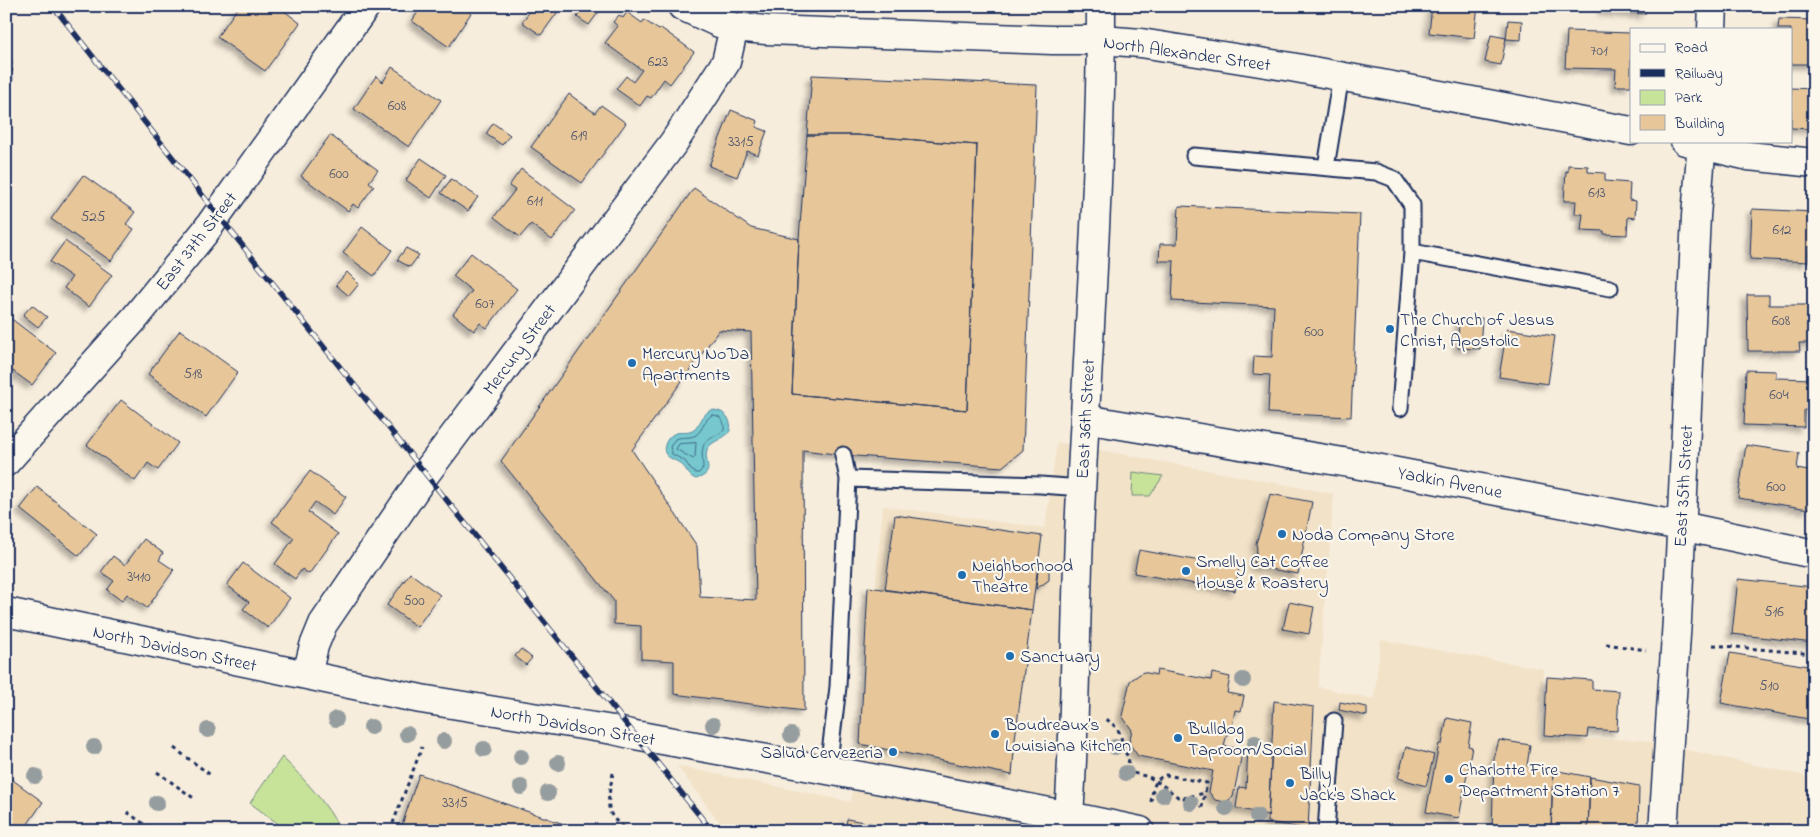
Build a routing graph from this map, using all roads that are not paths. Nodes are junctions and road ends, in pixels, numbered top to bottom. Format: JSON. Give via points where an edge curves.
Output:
{"nodes":[{"id":1,"x":366,"y":6,"type":"edge"},
{"id":2,"x":682,"y":6,"type":"edge"},
{"id":3,"x":1101,"y":6,"type":"edge"},
{"id":4,"x":1713,"y":6,"type":"edge"},
{"id":5,"x":734,"y":27,"type":"junction"},
{"id":6,"x":1712,"y":28,"type":"edge"},
{"id":7,"x":1101,"y":40,"type":"junction"},
{"id":8,"x":1341,"y":76,"type":"junction"},
{"id":9,"x":1630,"y":131,"type":"edge"},
{"id":10,"x":1696,"y":142,"type":"edge"},
{"id":11,"x":1194,"y":156,"type":"dead end"},
{"id":12,"x":1814,"y":163,"type":"edge"},
{"id":13,"x":1326,"y":167,"type":"junction"},
{"id":14,"x":1412,"y":252,"type":"junction"},
{"id":15,"x":1610,"y":288,"type":"dead end"},
{"id":16,"x":1400,"y":408,"type":"dead end"},
{"id":17,"x":1085,"y":419,"type":"junction"},
{"id":18,"x":842,"y":455,"type":"dead end"},
{"id":19,"x":6,"y":462,"type":"edge"},
{"id":20,"x":848,"y":479,"type":"junction"},
{"id":21,"x":1082,"y":488,"type":"junction"},
{"id":22,"x":1681,"y":526,"type":"junction"},
{"id":23,"x":1814,"y":554,"type":"edge"},
{"id":24,"x":6,"y":612,"type":"edge"},
{"id":25,"x":307,"y":674,"type":"junction"},
{"id":26,"x":1334,"y":721,"type":"dead end"},
{"id":27,"x":828,"y":769,"type":"junction"},
{"id":28,"x":1069,"y":823,"type":"edge"},
{"id":29,"x":1140,"y":831,"type":"edge"},
{"id":30,"x":1326,"y":831,"type":"edge"},
{"id":31,"x":1663,"y":831,"type":"edge"}],
"edges":[{"from":1,"to":19,"type":"street","name":"East 37th Street","via":[[205,232],[135,318]]},
{"from":2,"to":5,"type":"street","name":"North Alexander Street"},
{"from":3,"to":7,"type":"street","name":"East 36th Street"},
{"from":4,"to":6,"type":"street"},
{"from":5,"to":7,"type":"street","name":"North Alexander Street"},
{"from":5,"to":25,"type":"street","name":"Mercury Street","via":[[726,62],[677,138],[426,473],[323,624]]},
{"from":7,"to":8,"type":"street","name":"North Alexander Street","via":[[1141,43]]},
{"from":7,"to":17,"type":"street","name":"East 36th Street","via":[[1096,227]]},
{"from":8,"to":9,"type":"street","name":"North Alexander Street"},
{"from":8,"to":13,"type":"lane"},
{"from":10,"to":12,"type":"street","via":[[1748,156]]},
{"from":10,"to":22,"type":"street","name":"East 35th Street","via":[[1696,216]]},
{"from":11,"to":13,"type":"lane"},
{"from":13,"to":14,"type":"lane","via":[[1376,172],[1394,179],[1412,205]]},
{"from":14,"to":15,"type":"lane"},
{"from":14,"to":16,"type":"lane"},
{"from":17,"to":21,"type":"street","name":"East 36th Street"},
{"from":17,"to":22,"type":"street","name":"Yadkin Avenue","via":[[1355,464]]},
{"from":18,"to":20,"type":"lane"},
{"from":20,"to":21,"type":"lane"},
{"from":20,"to":27,"type":"lane","via":[[838,687]]},
{"from":21,"to":28,"type":"street","name":"East 36th Street"},
{"from":22,"to":23,"type":"street","name":"Yadkin Avenue"},
{"from":22,"to":31,"type":"street","name":"East 35th Street"},
{"from":24,"to":25,"type":"street","name":"North Davidson Street"},
{"from":25,"to":27,"type":"street","name":"North Davidson Street","via":[[421,698]]},
{"from":26,"to":30,"type":"lane"},
{"from":27,"to":28,"type":"street","name":"North Davidson Street"},
{"from":28,"to":29,"type":"street","name":"North Davidson Street"}]}
